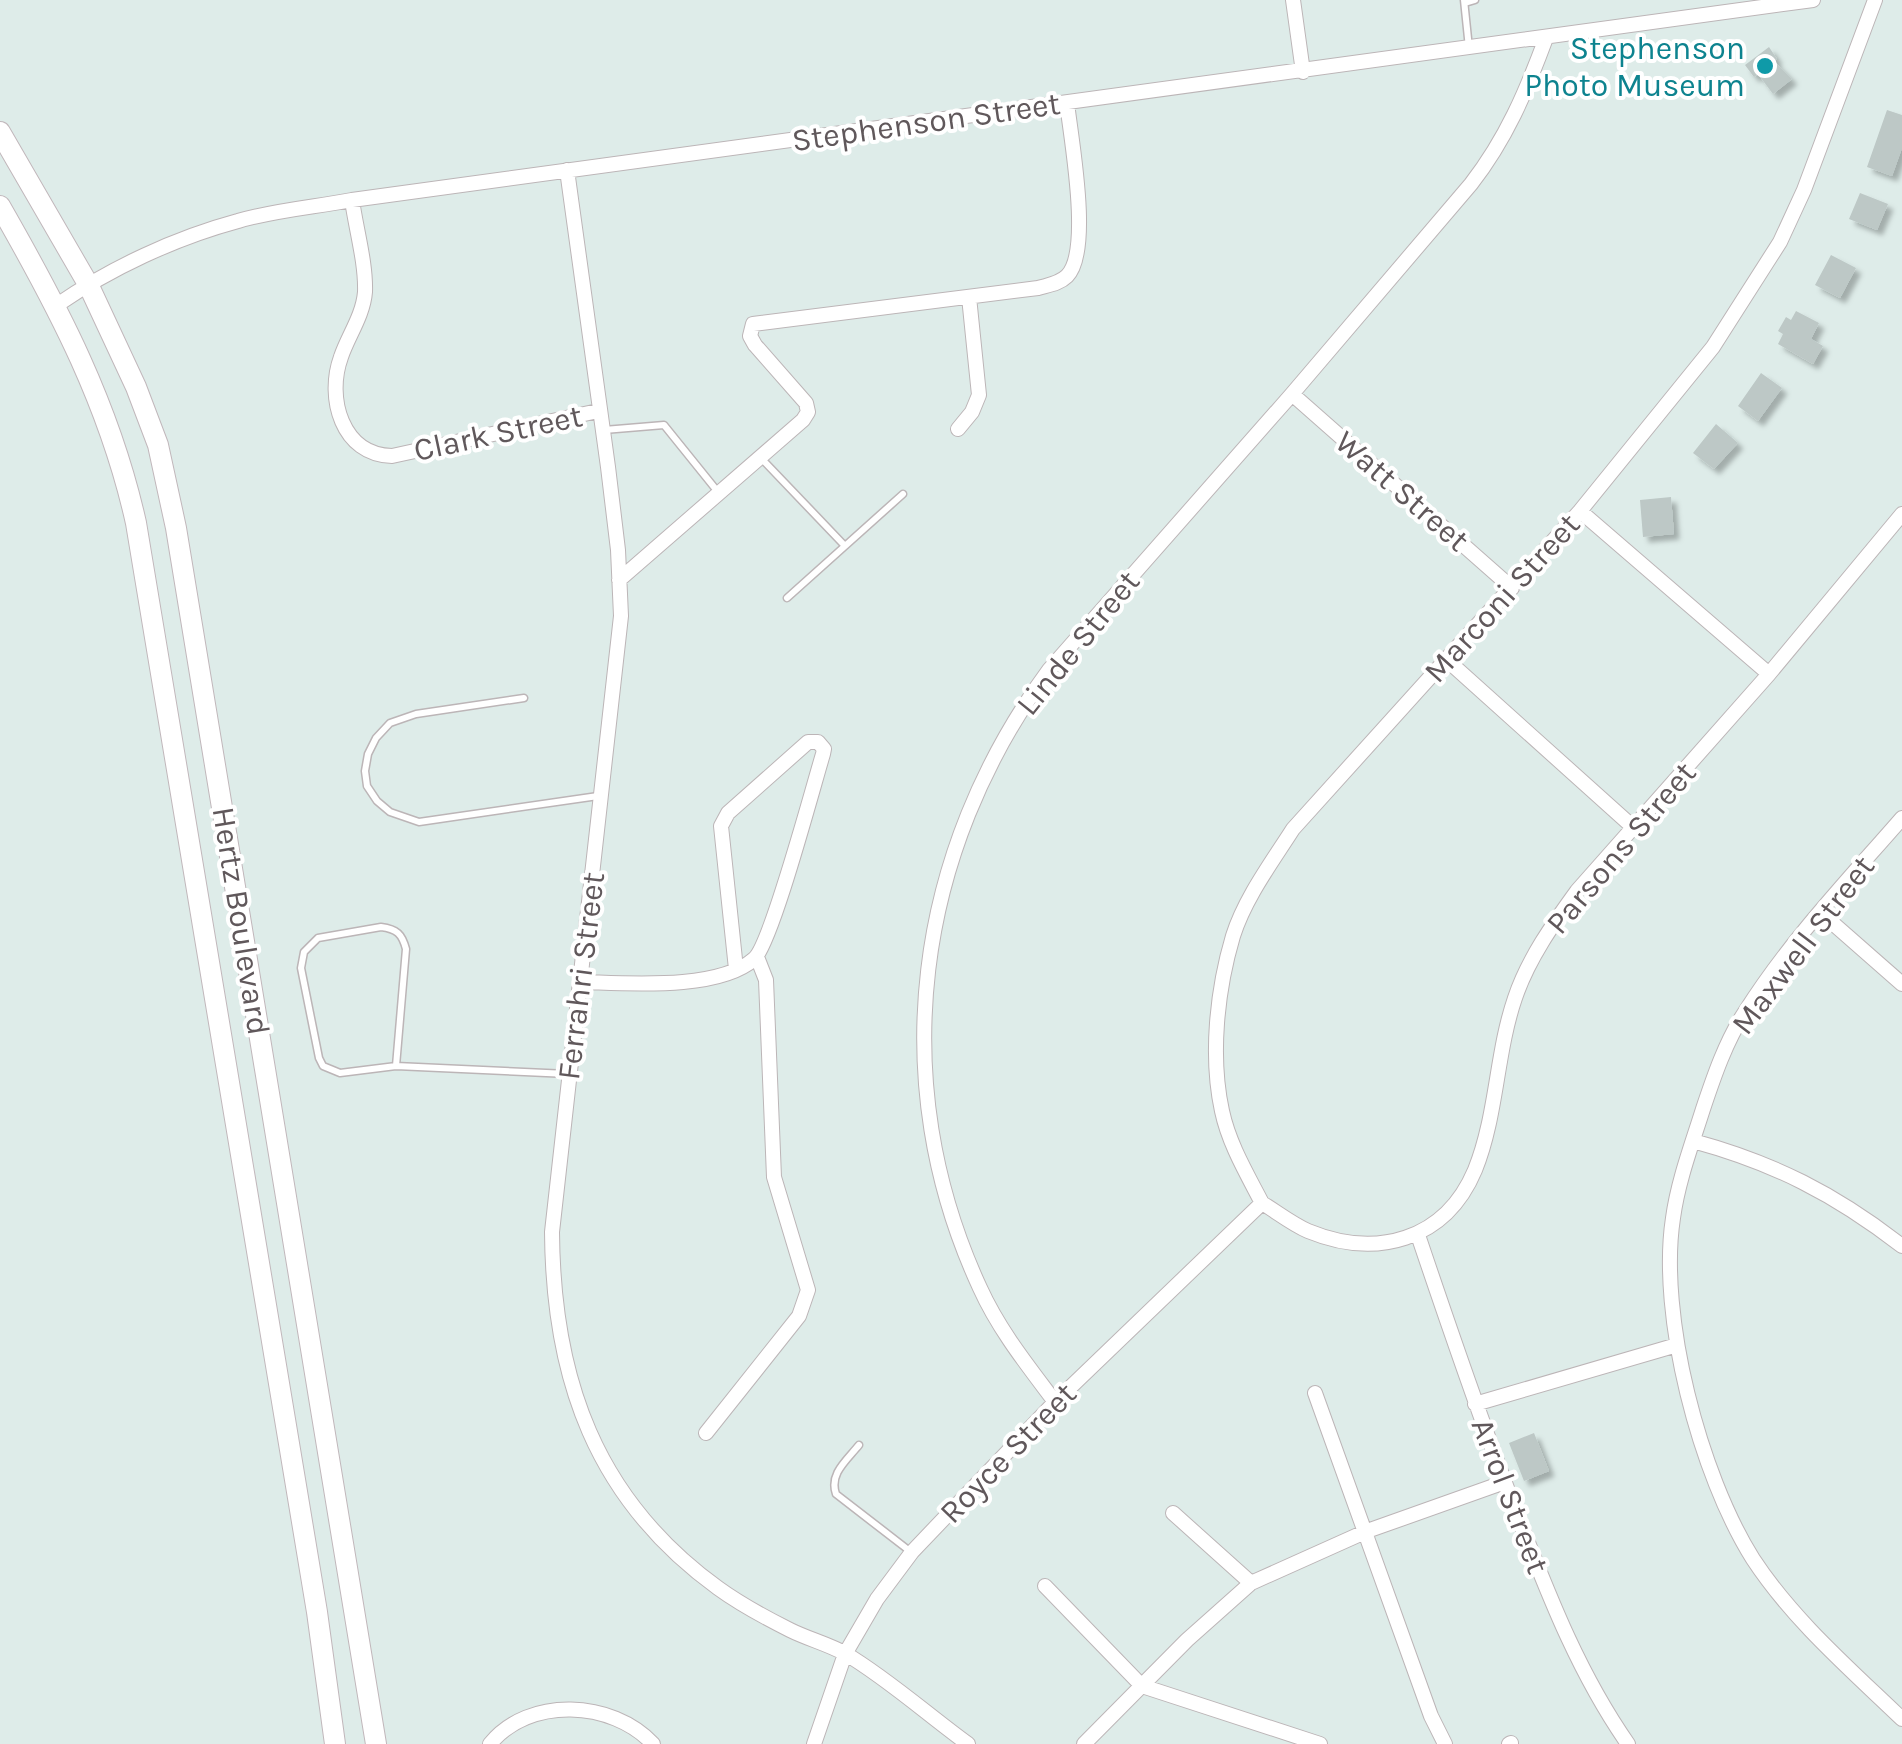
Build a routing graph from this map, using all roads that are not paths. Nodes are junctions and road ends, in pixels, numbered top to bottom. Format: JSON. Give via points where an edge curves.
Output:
{"nodes":[{"id":1,"x":1293,"y":0,"type":"edge"},
{"id":2,"x":1475,"y":0,"type":"edge"},
{"id":3,"x":1813,"y":0,"type":"edge"},
{"id":4,"x":1875,"y":0,"type":"edge"},
{"id":5,"x":1465,"y":2,"type":"edge"},
{"id":6,"x":1546,"y":38,"type":"junction"},
{"id":7,"x":1469,"y":48,"type":"junction"},
{"id":8,"x":1303,"y":72,"type":"junction"},
{"id":9,"x":1067,"y":103,"type":"junction"},
{"id":10,"x":0,"y":132,"type":"edge"},
{"id":11,"x":567,"y":170,"type":"junction"},
{"id":12,"x":352,"y":200,"type":"junction"},
{"id":13,"x":0,"y":206,"type":"edge"},
{"id":14,"x":88,"y":284,"type":"junction"},
{"id":15,"x":969,"y":296,"type":"junction"},
{"id":16,"x":57,"y":305,"type":"junction"},
{"id":17,"x":1292,"y":394,"type":"junction"},
{"id":18,"x":598,"y":411,"type":"junction"},
{"id":19,"x":958,"y":429,"type":"dead end"},
{"id":20,"x":602,"y":430,"type":"junction"},
{"id":21,"x":760,"y":458,"type":"junction"},
{"id":22,"x":719,"y":493,"type":"junction"},
{"id":23,"x":903,"y":494,"type":"dead end"},
{"id":24,"x":1580,"y":511,"type":"junction"},
{"id":25,"x":1902,"y":514,"type":"edge"},
{"id":26,"x":845,"y":546,"type":"junction"},
{"id":27,"x":619,"y":580,"type":"junction"},
{"id":28,"x":1512,"y":588,"type":"junction"},
{"id":29,"x":787,"y":598,"type":"dead end"},
{"id":30,"x":1447,"y":660,"type":"junction"},
{"id":31,"x":1769,"y":674,"type":"junction"},
{"id":32,"x":524,"y":698,"type":"dead end"},
{"id":33,"x":602,"y":796,"type":"junction"},
{"id":34,"x":1902,"y":818,"type":"edge"},
{"id":35,"x":1634,"y":828,"type":"junction"},
{"id":36,"x":1820,"y":912,"type":"junction"},
{"id":37,"x":757,"y":957,"type":"junction"},
{"id":38,"x":736,"y":969,"type":"junction"},
{"id":39,"x":580,"y":982,"type":"junction"},
{"id":40,"x":1902,"y":984,"type":"edge"},
{"id":41,"x":396,"y":1066,"type":"junction"},
{"id":42,"x":570,"y":1074,"type":"junction"},
{"id":43,"x":268,"y":1089,"type":"junction"},
{"id":44,"x":230,"y":1095,"type":"junction"},
{"id":45,"x":1692,"y":1141,"type":"junction"},
{"id":46,"x":1262,"y":1203,"type":"junction"},
{"id":47,"x":1418,"y":1235,"type":"junction"},
{"id":48,"x":1902,"y":1246,"type":"edge"},
{"id":49,"x":1677,"y":1345,"type":"junction"},
{"id":50,"x":1315,"y":1394,"type":"dead end"},
{"id":51,"x":1055,"y":1402,"type":"junction"},
{"id":52,"x":1474,"y":1404,"type":"junction"},
{"id":53,"x":706,"y":1433,"type":"dead end"},
{"id":54,"x":859,"y":1445,"type":"dead end"},
{"id":55,"x":1504,"y":1482,"type":"junction"},
{"id":56,"x":1173,"y":1514,"type":"dead end"},
{"id":57,"x":1367,"y":1530,"type":"junction"},
{"id":58,"x":912,"y":1552,"type":"junction"},
{"id":59,"x":1251,"y":1583,"type":"junction"},
{"id":60,"x":1046,"y":1586,"type":"dead end"},
{"id":61,"x":845,"y":1654,"type":"junction"},
{"id":62,"x":1142,"y":1686,"type":"junction"},
{"id":63,"x":1902,"y":1719,"type":"edge"},
{"id":64,"x":334,"y":1744,"type":"edge"},
{"id":65,"x":376,"y":1744,"type":"edge"},
{"id":66,"x":490,"y":1744,"type":"edge"},
{"id":67,"x":653,"y":1744,"type":"edge"},
{"id":68,"x":814,"y":1744,"type":"edge"},
{"id":69,"x":968,"y":1744,"type":"edge"},
{"id":70,"x":1084,"y":1744,"type":"edge"},
{"id":71,"x":1320,"y":1744,"type":"edge"},
{"id":72,"x":1445,"y":1744,"type":"edge"},
{"id":73,"x":1628,"y":1744,"type":"edge"}],
"edges":[{"from":1,"to":8,"type":"street"},
{"from":2,"to":5,"type":"lane"},
{"from":3,"to":6,"type":"street","name":"Stephenson Street"},
{"from":4,"to":24,"type":"street","name":"Marconi Street","via":[[1780,242],[1712,346]]},
{"from":5,"to":7,"type":"lane"},
{"from":6,"to":7,"type":"street","name":"Stephenson Street"},
{"from":6,"to":17,"type":"street","name":"Linde Street","via":[[1496,152]]},
{"from":7,"to":8,"type":"street","name":"Stephenson Street"},
{"from":8,"to":9,"type":"street","name":"Stephenson Street"},
{"from":9,"to":11,"type":"street","name":"Stephenson Street"},
{"from":9,"to":15,"type":"street","via":[[1080,234],[1074,267],[1054,284]]},
{"from":10,"to":14,"type":"street","name":"Hertz Boulevard"},
{"from":11,"to":12,"type":"street","name":"Stephenson Street"},
{"from":11,"to":18,"type":"street","name":"Ferrahri Street"},
{"from":12,"to":14,"type":"street","name":"Stephenson Street","via":[[239,220]]},
{"from":12,"to":18,"type":"street","name":"Clark Street","via":[[365,290],[335,381],[339,415],[353,440],[392,456]]},
{"from":13,"to":16,"type":"street","name":"Hertz Boulevard"},
{"from":14,"to":16,"type":"street","name":"Stephenson Street"},
{"from":14,"to":43,"type":"street","name":"Hertz Boulevard","via":[[158,445]]},
{"from":15,"to":19,"type":"street","via":[[979,395]]},
{"from":15,"to":21,"type":"street","via":[[753,324],[750,336],[808,412]]},
{"from":16,"to":44,"type":"street","name":"Hertz Boulevard","via":[[100,401],[132,504]]},
{"from":17,"to":28,"type":"street","name":"Watt Street"},
{"from":17,"to":51,"type":"street","name":"Linde Street","via":[[1024,703],[980,784],[940,900],[927,962],[922,1062],[942,1178],[982,1292]]},
{"from":18,"to":20,"type":"street","name":"Ferrahri Street"},
{"from":20,"to":22,"type":"lane","via":[[664,425]]},
{"from":20,"to":27,"type":"street","name":"Ferrahri Street"},
{"from":21,"to":22,"type":"street"},
{"from":21,"to":26,"type":"lane"},
{"from":22,"to":27,"type":"street"},
{"from":23,"to":26,"type":"lane"},
{"from":24,"to":28,"type":"street","name":"Marconi Street"},
{"from":24,"to":31,"type":"street"},
{"from":25,"to":31,"type":"street","name":"Parsons Street"},
{"from":26,"to":29,"type":"lane"},
{"from":27,"to":33,"type":"street","name":"Ferrahri Street","via":[[619,652]]},
{"from":28,"to":30,"type":"street","name":"Marconi Street"},
{"from":30,"to":35,"type":"street"},
{"from":30,"to":46,"type":"street","name":"Marconi Street","via":[[1293,829],[1234,934],[1217,1032],[1222,1111]]},
{"from":31,"to":35,"type":"street","name":"Parsons Street"},
{"from":32,"to":33,"type":"lane","via":[[390,724],[376,738],[365,771],[377,801],[420,822]]},
{"from":33,"to":39,"type":"street","name":"Ferrahri Street"},
{"from":34,"to":36,"type":"street","name":"Maxwell Street"},
{"from":35,"to":47,"type":"street","name":"Parsons Street","via":[[1577,892],[1530,964],[1511,1014],[1475,1169],[1446,1215]]},
{"from":36,"to":40,"type":"street"},
{"from":36,"to":45,"type":"street","name":"Maxwell Street","via":[[1744,1012]]},
{"from":37,"to":38,"type":"street"},
{"from":37,"to":38,"type":"street","via":[[823,754],[818,742],[808,742],[721,826]]},
{"from":37,"to":53,"type":"street","via":[[766,980],[774,1178],[808,1298]]},
{"from":38,"to":39,"type":"street","via":[[644,984]]},
{"from":39,"to":42,"type":"street","name":"Ferrahri Street"},
{"from":41,"to":41,"type":"lane","via":[[340,1072],[323,1066],[300,968],[318,938],[382,928],[403,938]]},
{"from":41,"to":42,"type":"lane"},
{"from":42,"to":61,"type":"street","name":"Ferrahri Street","via":[[552,1277],[563,1353],[588,1432],[630,1502],[680,1556],[751,1609]]},
{"from":43,"to":44,"type":"street"},
{"from":43,"to":65,"type":"street","name":"Hertz Boulevard"},
{"from":44,"to":64,"type":"street","name":"Hertz Boulevard"},
{"from":45,"to":48,"type":"street","via":[[1822,1190]]},
{"from":45,"to":49,"type":"street","name":"Maxwell Street","via":[[1668,1275]]},
{"from":46,"to":47,"type":"street","via":[[1334,1239],[1362,1244]]},
{"from":46,"to":51,"type":"street","name":"Royce Street"},
{"from":47,"to":52,"type":"street","name":"Arrol Street"},
{"from":49,"to":52,"type":"street"},
{"from":49,"to":63,"type":"street","name":"Maxwell Street","via":[[1706,1453],[1751,1555],[1812,1632]]},
{"from":50,"to":57,"type":"street"},
{"from":51,"to":58,"type":"street","name":"Royce Street"},
{"from":52,"to":55,"type":"street","name":"Arrol Street"},
{"from":54,"to":58,"type":"lane","via":[[837,1472],[836,1494]]},
{"from":55,"to":57,"type":"street"},
{"from":55,"to":73,"type":"street","name":"Arrol Street","via":[[1557,1618]]},
{"from":56,"to":59,"type":"street"},
{"from":57,"to":59,"type":"street"},
{"from":57,"to":72,"type":"street"},
{"from":58,"to":61,"type":"street","name":"Royce Street"},
{"from":59,"to":62,"type":"street"},
{"from":60,"to":62,"type":"street"},
{"from":61,"to":68,"type":"street","name":"Royce Street"},
{"from":61,"to":69,"type":"street","name":"Ferrahri Street"},
{"from":62,"to":70,"type":"street"},
{"from":62,"to":71,"type":"street"},
{"from":66,"to":67,"type":"street","via":[[522,1718],[561,1709],[626,1724]]}]}
